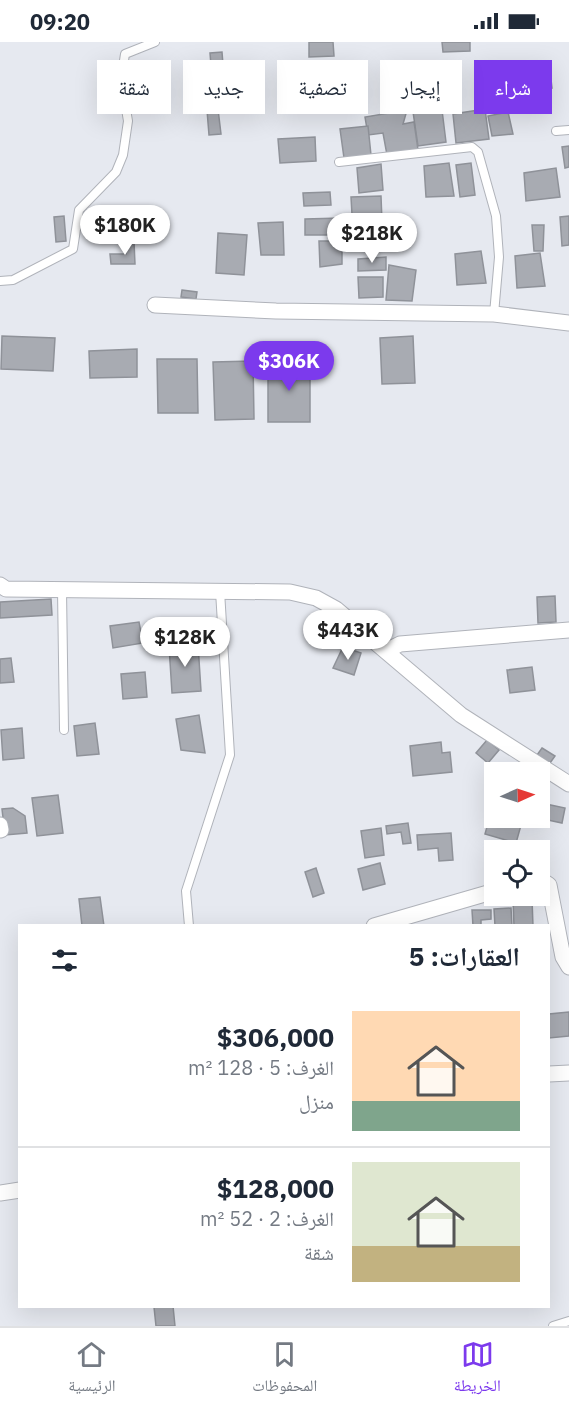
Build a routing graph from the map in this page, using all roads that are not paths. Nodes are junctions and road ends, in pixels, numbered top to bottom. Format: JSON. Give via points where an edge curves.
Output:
{"nodes":[{"id":1,"x":155,"y":42,"type":"edge"},
{"id":2,"x":569,"y":130,"type":"edge"},
{"id":3,"x":556,"y":131,"type":"dead end"},
{"id":4,"x":339,"y":162,"type":"dead end"},
{"id":5,"x":0,"y":281,"type":"edge"},
{"id":6,"x":156,"y":305,"type":"dead end"},
{"id":7,"x":494,"y":314,"type":"junction"},
{"id":8,"x":569,"y":323,"type":"edge"},
{"id":9,"x":0,"y":585,"type":"edge"},
{"id":10,"x":62,"y":590,"type":"junction"},
{"id":11,"x":220,"y":591,"type":"junction"},
{"id":12,"x":569,"y":630,"type":"edge"},
{"id":13,"x":386,"y":651,"type":"junction"},
{"id":14,"x":64,"y":730,"type":"dead end"},
{"id":15,"x":569,"y":784,"type":"edge"},
{"id":16,"x":0,"y":825,"type":"edge"},
{"id":17,"x":1,"y":830,"type":"edge"},
{"id":18,"x":550,"y":890,"type":"edge"},
{"id":19,"x":484,"y":894,"type":"edge"},
{"id":20,"x":189,"y":924,"type":"edge"},
{"id":21,"x":381,"y":924,"type":"edge"},
{"id":22,"x":569,"y":967,"type":"edge"},
{"id":23,"x":569,"y":1073,"type":"edge"},
{"id":24,"x":550,"y":1074,"type":"edge"},
{"id":25,"x":18,"y":1190,"type":"edge"},
{"id":26,"x":0,"y":1193,"type":"edge"},
{"id":27,"x":569,"y":1321,"type":"edge"},
{"id":28,"x":553,"y":1326,"type":"edge"}],
"edges":[{"from":1,"to":5,"type":"lane","via":[[125,54],[121,80],[128,121],[123,155],[116,172],[79,210],[73,249],[13,280]]},
{"from":2,"to":3,"type":"lane"},
{"from":4,"to":7,"type":"lane","via":[[472,147],[478,152],[496,216],[499,257]]},
{"from":6,"to":7,"type":"street"},
{"from":7,"to":8,"type":"street"},
{"from":9,"to":10,"type":"street","via":[[6,589]]},
{"from":10,"to":11,"type":"street"},
{"from":10,"to":14,"type":"lane"},
{"from":11,"to":13,"type":"street","via":[[290,592],[316,598],[336,609]]},
{"from":11,"to":20,"type":"lane","via":[[230,755],[186,891]]},
{"from":12,"to":13,"type":"street","via":[[400,644]]},
{"from":13,"to":15,"type":"street","via":[[461,715]]},
{"from":16,"to":17,"type":"street"},
{"from":18,"to":22,"type":"street","via":[[563,957]]},
{"from":19,"to":21,"type":"street"},
{"from":23,"to":24,"type":"street"},
{"from":25,"to":26,"type":"street"},
{"from":27,"to":28,"type":"lane"}]}
